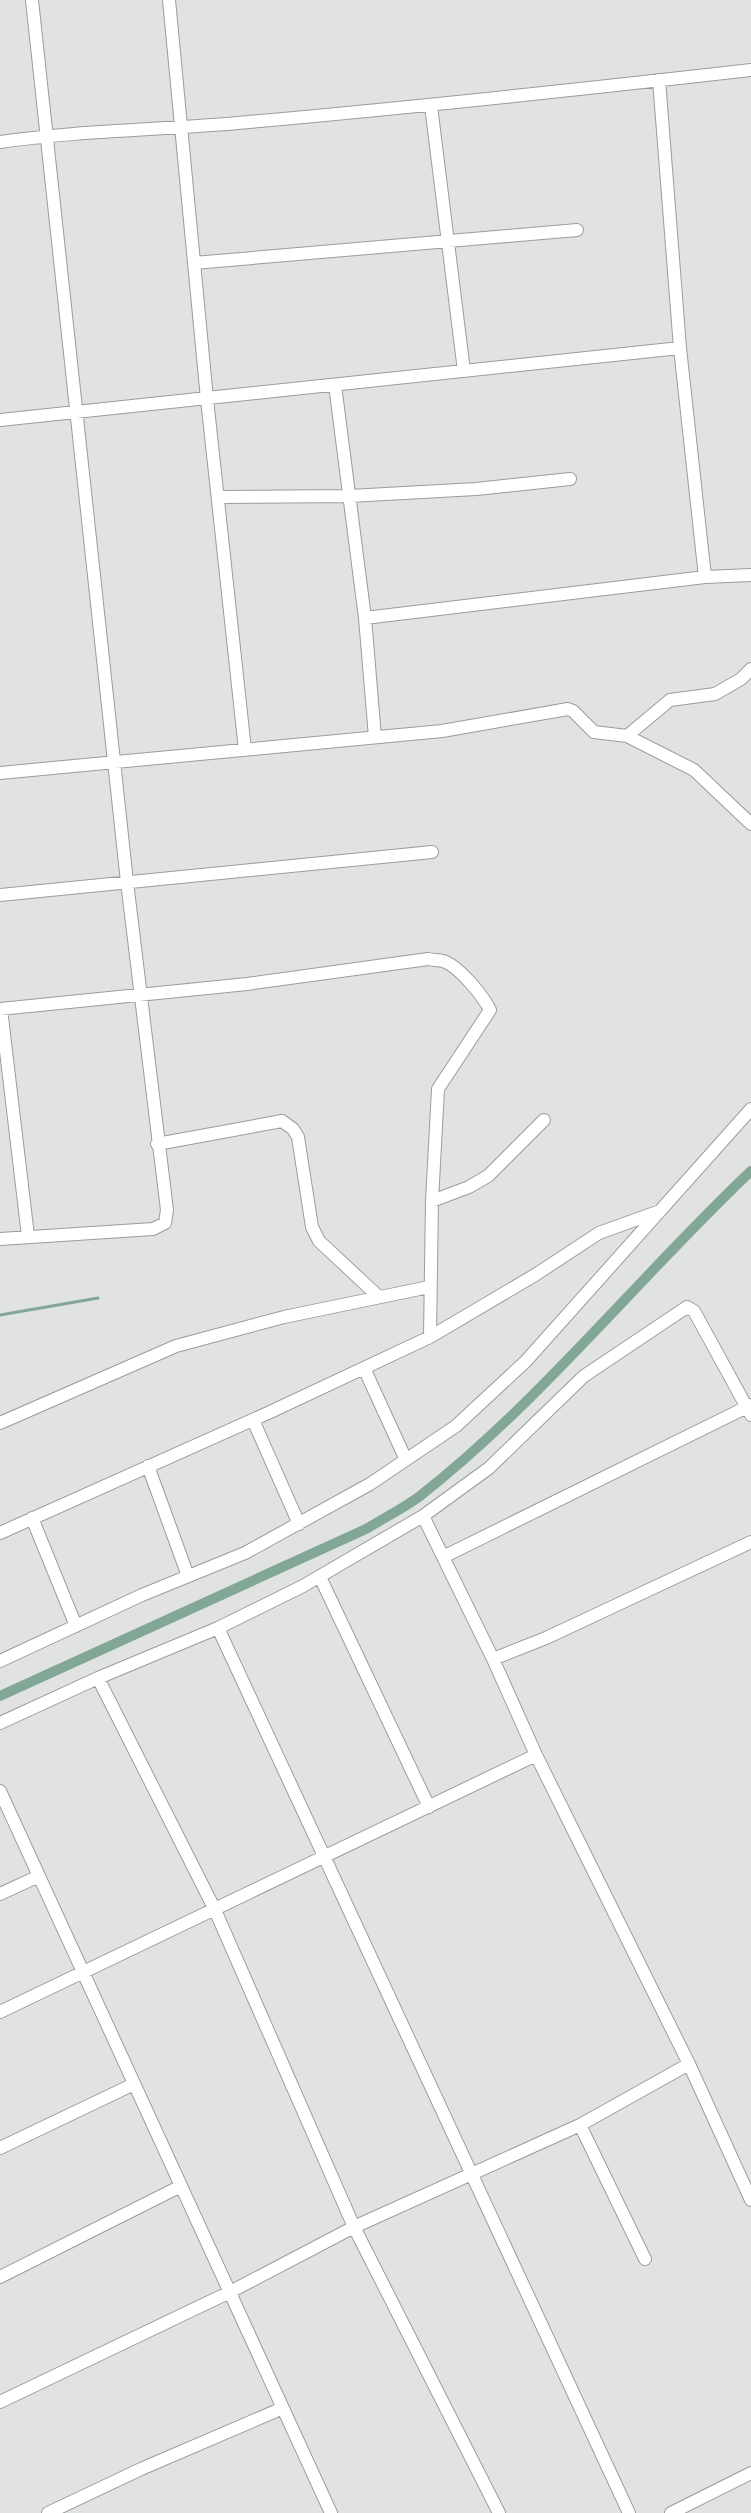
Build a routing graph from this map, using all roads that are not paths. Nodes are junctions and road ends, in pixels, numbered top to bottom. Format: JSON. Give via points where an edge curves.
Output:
{"nodes":[{"id":1,"x":32,"y":0,"type":"edge"},
{"id":2,"x":169,"y":0,"type":"edge"},
{"id":3,"x":751,"y":70,"type":"edge"},
{"id":4,"x":659,"y":80,"type":"junction"},
{"id":5,"x":431,"y":106,"type":"junction"},
{"id":6,"x":182,"y":129,"type":"junction"},
{"id":7,"x":47,"y":136,"type":"junction"},
{"id":8,"x":0,"y":142,"type":"edge"},
{"id":9,"x":577,"y":230,"type":"dead end"},
{"id":10,"x":448,"y":242,"type":"junction"},
{"id":11,"x":194,"y":263,"type":"junction"},
{"id":12,"x":680,"y":348,"type":"junction"},
{"id":13,"x":464,"y":371,"type":"junction"},
{"id":14,"x":335,"y":385,"type":"junction"},
{"id":15,"x":207,"y":399,"type":"junction"},
{"id":16,"x":76,"y":412,"type":"junction"},
{"id":17,"x":0,"y":420,"type":"edge"},
{"id":18,"x":570,"y":479,"type":"dead end"},
{"id":19,"x":350,"y":496,"type":"junction"},
{"id":20,"x":219,"y":497,"type":"junction"},
{"id":21,"x":751,"y":575,"type":"edge"},
{"id":22,"x":705,"y":577,"type":"junction"},
{"id":23,"x":364,"y":618,"type":"junction"},
{"id":24,"x":751,"y":669,"type":"edge"},
{"id":25,"x":627,"y":736,"type":"junction"},
{"id":26,"x":375,"y":737,"type":"junction"},
{"id":27,"x":245,"y":750,"type":"junction"},
{"id":28,"x":115,"y":764,"type":"junction"},
{"id":29,"x":0,"y":773,"type":"edge"},
{"id":30,"x":751,"y":824,"type":"edge"},
{"id":31,"x":432,"y":852,"type":"dead end"},
{"id":32,"x":127,"y":882,"type":"junction"},
{"id":33,"x":0,"y":895,"type":"edge"},
{"id":34,"x":140,"y":996,"type":"junction"},
{"id":35,"x":1,"y":1009,"type":"edge"},
{"id":36,"x":751,"y":1108,"type":"edge"},
{"id":37,"x":544,"y":1120,"type":"dead end"},
{"id":38,"x":157,"y":1144,"type":"junction"},
{"id":39,"x":432,"y":1201,"type":"junction"},
{"id":40,"x":661,"y":1210,"type":"junction"},
{"id":41,"x":28,"y":1236,"type":"junction"},
{"id":42,"x":0,"y":1239,"type":"edge"},
{"id":43,"x":429,"y":1287,"type":"junction"},
{"id":44,"x":379,"y":1297,"type":"junction"},
{"id":45,"x":430,"y":1337,"type":"junction"},
{"id":46,"x":364,"y":1368,"type":"junction"},
{"id":47,"x":750,"y":1409,"type":"edge"},
{"id":48,"x":253,"y":1420,"type":"junction"},
{"id":49,"x":0,"y":1423,"type":"edge"},
{"id":50,"x":406,"y":1460,"type":"junction"},
{"id":51,"x":148,"y":1466,"type":"junction"},
{"id":52,"x":423,"y":1516,"type":"junction"},
{"id":53,"x":32,"y":1518,"type":"junction"},
{"id":54,"x":299,"y":1524,"type":"junction"},
{"id":55,"x":0,"y":1533,"type":"edge"},
{"id":56,"x":751,"y":1542,"type":"edge"},
{"id":57,"x":443,"y":1557,"type":"junction"},
{"id":58,"x":188,"y":1576,"type":"junction"},
{"id":59,"x":320,"y":1577,"type":"junction"},
{"id":60,"x":76,"y":1626,"type":"junction"},
{"id":61,"x":218,"y":1628,"type":"junction"},
{"id":62,"x":493,"y":1659,"type":"junction"},
{"id":63,"x":0,"y":1661,"type":"edge"},
{"id":64,"x":98,"y":1678,"type":"junction"},
{"id":65,"x":0,"y":1723,"type":"edge"},
{"id":66,"x":536,"y":1755,"type":"junction"},
{"id":67,"x":0,"y":1791,"type":"edge"},
{"id":68,"x":429,"y":1807,"type":"junction"},
{"id":69,"x":323,"y":1858,"type":"junction"},
{"id":70,"x":39,"y":1876,"type":"junction"},
{"id":71,"x":0,"y":1894,"type":"edge"},
{"id":72,"x":215,"y":1910,"type":"junction"},
{"id":73,"x":83,"y":1971,"type":"junction"},
{"id":74,"x":0,"y":2012,"type":"edge"},
{"id":75,"x":689,"y":2064,"type":"junction"},
{"id":76,"x":134,"y":2084,"type":"junction"},
{"id":77,"x":580,"y":2125,"type":"junction"},
{"id":78,"x":0,"y":2148,"type":"edge"},
{"id":79,"x":472,"y":2175,"type":"junction"},
{"id":80,"x":181,"y":2186,"type":"junction"},
{"id":81,"x":751,"y":2200,"type":"edge"},
{"id":82,"x":354,"y":2228,"type":"junction"},
{"id":83,"x":645,"y":2259,"type":"dead end"},
{"id":84,"x":0,"y":2277,"type":"edge"},
{"id":85,"x":230,"y":2292,"type":"junction"},
{"id":86,"x":0,"y":2402,"type":"edge"},
{"id":87,"x":283,"y":2408,"type":"junction"},
{"id":88,"x":751,"y":2474,"type":"edge"},
{"id":89,"x":48,"y":2513,"type":"edge"},
{"id":90,"x":331,"y":2513,"type":"edge"},
{"id":91,"x":499,"y":2513,"type":"edge"},
{"id":92,"x":629,"y":2513,"type":"edge"},
{"id":93,"x":671,"y":2513,"type":"edge"}],
"edges":[{"from":1,"to":7,"type":"street"},
{"from":2,"to":6,"type":"street"},
{"from":3,"to":4,"type":"street"},
{"from":4,"to":5,"type":"street"},
{"from":4,"to":12,"type":"street"},
{"from":5,"to":6,"type":"street"},
{"from":5,"to":10,"type":"street"},
{"from":6,"to":7,"type":"street"},
{"from":6,"to":11,"type":"street"},
{"from":7,"to":8,"type":"street"},
{"from":7,"to":16,"type":"street"},
{"from":9,"to":10,"type":"street"},
{"from":10,"to":11,"type":"street"},
{"from":10,"to":13,"type":"street"},
{"from":11,"to":15,"type":"street"},
{"from":12,"to":13,"type":"street"},
{"from":12,"to":22,"type":"street"},
{"from":13,"to":14,"type":"street"},
{"from":14,"to":15,"type":"street"},
{"from":14,"to":19,"type":"street"},
{"from":15,"to":16,"type":"street"},
{"from":15,"to":20,"type":"street"},
{"from":16,"to":17,"type":"street"},
{"from":16,"to":28,"type":"street"},
{"from":18,"to":19,"type":"street"},
{"from":19,"to":20,"type":"street"},
{"from":19,"to":23,"type":"street"},
{"from":20,"to":27,"type":"street"},
{"from":21,"to":22,"type":"street"},
{"from":22,"to":23,"type":"street"},
{"from":23,"to":26,"type":"street"},
{"from":24,"to":25,"type":"street","via":[[715,694],[670,700]]},
{"from":25,"to":26,"type":"street","via":[[594,732],[568,709]]},
{"from":25,"to":30,"type":"street","via":[[694,770]]},
{"from":26,"to":27,"type":"street"},
{"from":27,"to":28,"type":"street"},
{"from":28,"to":29,"type":"street"},
{"from":28,"to":32,"type":"street"},
{"from":31,"to":32,"type":"street"},
{"from":32,"to":33,"type":"street"},
{"from":32,"to":34,"type":"street"},
{"from":34,"to":35,"type":"street"},
{"from":34,"to":38,"type":"street"},
{"from":34,"to":39,"type":"street","via":[[428,959],[445,961],[455,968],[484,998],[490,1010],[438,1089]]},
{"from":35,"to":41,"type":"street"},
{"from":36,"to":40,"type":"street"},
{"from":37,"to":39,"type":"street","via":[[488,1176]]},
{"from":38,"to":41,"type":"street","via":[[167,1210],[165,1223],[153,1229]]},
{"from":38,"to":44,"type":"street","via":[[282,1121],[298,1137],[312,1227],[319,1241]]},
{"from":39,"to":43,"type":"street"},
{"from":40,"to":45,"type":"street","via":[[599,1233]]},
{"from":40,"to":50,"type":"street","via":[[526,1361],[456,1426]]},
{"from":41,"to":42,"type":"street"},
{"from":43,"to":44,"type":"street"},
{"from":43,"to":45,"type":"street"},
{"from":44,"to":49,"type":"street","via":[[284,1317],[176,1347]]},
{"from":45,"to":46,"type":"street"},
{"from":46,"to":48,"type":"street"},
{"from":46,"to":50,"type":"street"},
{"from":47,"to":52,"type":"street","via":[[694,1311],[687,1307],[584,1376],[489,1468]]},
{"from":47,"to":57,"type":"street"},
{"from":48,"to":51,"type":"street"},
{"from":48,"to":54,"type":"street"},
{"from":50,"to":54,"type":"street"},
{"from":51,"to":53,"type":"street"},
{"from":51,"to":58,"type":"street"},
{"from":52,"to":57,"type":"street"},
{"from":52,"to":59,"type":"street"},
{"from":53,"to":55,"type":"street"},
{"from":53,"to":60,"type":"street"},
{"from":54,"to":58,"type":"street","via":[[245,1553]]},
{"from":56,"to":62,"type":"street"},
{"from":57,"to":62,"type":"street"},
{"from":58,"to":60,"type":"street"},
{"from":59,"to":61,"type":"street"},
{"from":59,"to":68,"type":"street"},
{"from":60,"to":63,"type":"street"},
{"from":61,"to":64,"type":"street"},
{"from":61,"to":69,"type":"street"},
{"from":62,"to":66,"type":"street"},
{"from":64,"to":65,"type":"street"},
{"from":64,"to":72,"type":"street"},
{"from":66,"to":68,"type":"street"},
{"from":66,"to":75,"type":"street"},
{"from":67,"to":70,"type":"street"},
{"from":68,"to":69,"type":"street"},
{"from":69,"to":72,"type":"street"},
{"from":69,"to":79,"type":"street"},
{"from":70,"to":71,"type":"street"},
{"from":70,"to":73,"type":"street"},
{"from":72,"to":73,"type":"street"},
{"from":72,"to":82,"type":"street"},
{"from":73,"to":74,"type":"street"},
{"from":73,"to":76,"type":"street"},
{"from":75,"to":77,"type":"street"},
{"from":75,"to":81,"type":"street"},
{"from":76,"to":78,"type":"street"},
{"from":76,"to":80,"type":"street"},
{"from":77,"to":79,"type":"street"},
{"from":77,"to":83,"type":"street"},
{"from":79,"to":82,"type":"street"},
{"from":79,"to":92,"type":"street"},
{"from":80,"to":84,"type":"street"},
{"from":80,"to":85,"type":"street"},
{"from":82,"to":85,"type":"street"},
{"from":82,"to":91,"type":"street"},
{"from":85,"to":86,"type":"street"},
{"from":85,"to":87,"type":"street"},
{"from":87,"to":89,"type":"street"},
{"from":87,"to":90,"type":"street"},
{"from":88,"to":93,"type":"street"}]}
